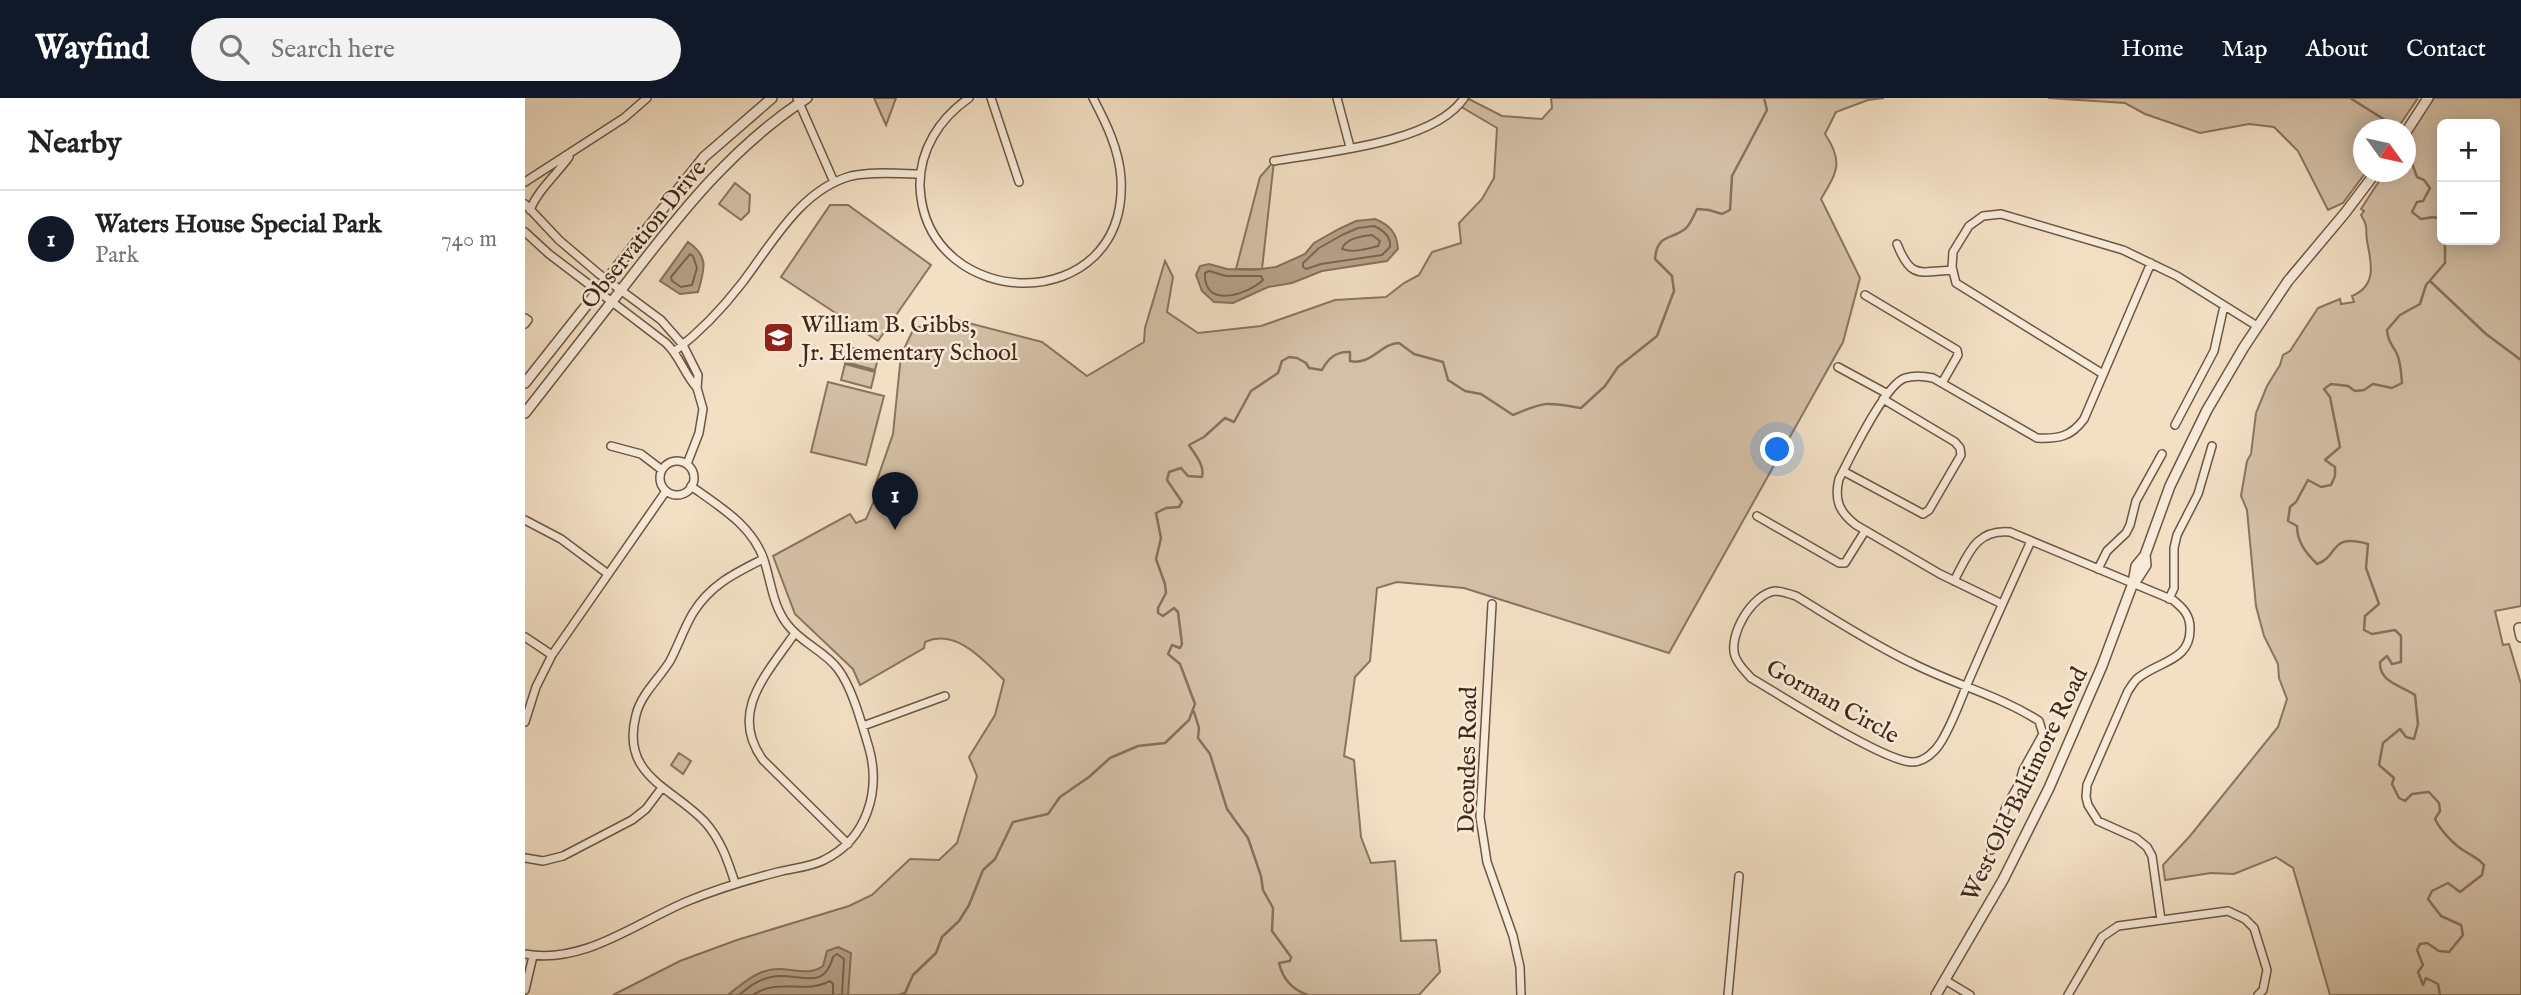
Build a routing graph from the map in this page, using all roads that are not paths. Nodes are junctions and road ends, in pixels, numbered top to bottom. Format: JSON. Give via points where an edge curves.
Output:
{"nodes":[{"id":1,"x":647,"y":98,"type":"edge"},
{"id":2,"x":772,"y":98,"type":"edge"},
{"id":3,"x":969,"y":98,"type":"edge"},
{"id":4,"x":991,"y":98,"type":"edge"},
{"id":5,"x":1093,"y":98,"type":"edge"},
{"id":6,"x":1338,"y":98,"type":"edge"},
{"id":7,"x":1464,"y":98,"type":"edge"},
{"id":8,"x":2428,"y":98,"type":"edge"},
{"id":9,"x":798,"y":99,"type":"edge"},
{"id":10,"x":2414,"y":119,"type":"edge"},
{"id":11,"x":1350,"y":147,"type":"junction"},
{"id":12,"x":572,"y":153,"type":"junction"},
{"id":13,"x":1274,"y":161,"type":"dead end"},
{"id":14,"x":920,"y":174,"type":"junction"},
{"id":15,"x":525,"y":182,"type":"edge"},
{"id":16,"x":834,"y":182,"type":"junction"},
{"id":17,"x":1019,"y":182,"type":"dead end"},
{"id":18,"x":2369,"y":182,"type":"edge"},
{"id":19,"x":528,"y":207,"type":"edge"},
{"id":20,"x":525,"y":232,"type":"edge"},
{"id":21,"x":1897,"y":244,"type":"dead end"},
{"id":22,"x":2151,"y":264,"type":"junction"},
{"id":23,"x":1953,"y":270,"type":"junction"},
{"id":24,"x":605,"y":279,"type":"junction"},
{"id":25,"x":597,"y":290,"type":"junction"},
{"id":26,"x":621,"y":290,"type":"junction"},
{"id":27,"x":1865,"y":295,"type":"dead end"},
{"id":28,"x":612,"y":302,"type":"junction"},
{"id":29,"x":2224,"y":306,"type":"junction"},
{"id":30,"x":525,"y":318,"type":"edge"},
{"id":31,"x":525,"y":324,"type":"edge"},
{"id":32,"x":2257,"y":326,"type":"junction"},
{"id":33,"x":683,"y":345,"type":"junction"},
{"id":34,"x":675,"y":351,"type":"junction"},
{"id":35,"x":1838,"y":367,"type":"dead end"},
{"id":36,"x":2103,"y":374,"type":"junction"},
{"id":37,"x":525,"y":383,"type":"edge"},
{"id":38,"x":1942,"y":383,"type":"junction"},
{"id":39,"x":697,"y":388,"type":"junction"},
{"id":40,"x":1885,"y":396,"type":"junction"},
{"id":41,"x":525,"y":412,"type":"edge"},
{"id":42,"x":2175,"y":425,"type":"dead end"},
{"id":43,"x":611,"y":446,"type":"dead end"},
{"id":44,"x":2212,"y":446,"type":"dead end"},
{"id":45,"x":2162,"y":454,"type":"dead end"},
{"id":46,"x":687,"y":464,"type":"junction"},
{"id":47,"x":663,"y":470,"type":"junction"},
{"id":48,"x":1843,"y":471,"type":"junction"},
{"id":49,"x":691,"y":486,"type":"junction"},
{"id":50,"x":666,"y":491,"type":"junction"},
{"id":51,"x":1757,"y":516,"type":"dead end"},
{"id":52,"x":525,"y":520,"type":"edge"},
{"id":53,"x":1865,"y":531,"type":"junction"},
{"id":54,"x":2031,"y":541,"type":"junction"},
{"id":55,"x":763,"y":559,"type":"junction"},
{"id":56,"x":2098,"y":569,"type":"junction"},
{"id":57,"x":608,"y":574,"type":"junction"},
{"id":58,"x":1954,"y":581,"type":"junction"},
{"id":59,"x":2133,"y":583,"type":"junction"},
{"id":60,"x":2169,"y":599,"type":"junction"},
{"id":61,"x":1492,"y":604,"type":"dead end"},
{"id":62,"x":2002,"y":604,"type":"junction"},
{"id":63,"x":795,"y":633,"type":"junction"},
{"id":64,"x":525,"y":637,"type":"edge"},
{"id":65,"x":552,"y":655,"type":"junction"},
{"id":66,"x":1966,"y":687,"type":"junction"},
{"id":67,"x":945,"y":696,"type":"dead end"},
{"id":68,"x":525,"y":722,"type":"edge"},
{"id":69,"x":863,"y":726,"type":"junction"},
{"id":70,"x":661,"y":789,"type":"junction"},
{"id":71,"x":848,"y":844,"type":"junction"},
{"id":72,"x":1991,"y":850,"type":"dead end"},
{"id":73,"x":525,"y":858,"type":"edge"},
{"id":74,"x":1739,"y":876,"type":"dead end"},
{"id":75,"x":735,"y":883,"type":"junction"},
{"id":76,"x":2161,"y":920,"type":"junction"},
{"id":77,"x":529,"y":955,"type":"edge"},
{"id":78,"x":1945,"y":979,"type":"junction"},
{"id":79,"x":525,"y":990,"type":"edge"},
{"id":80,"x":1521,"y":995,"type":"edge"},
{"id":81,"x":1728,"y":995,"type":"edge"},
{"id":82,"x":1936,"y":995,"type":"edge"},
{"id":83,"x":1970,"y":995,"type":"edge"},
{"id":84,"x":2068,"y":995,"type":"edge"},
{"id":85,"x":2258,"y":995,"type":"edge"}],
"edges":[{"from":1,"to":12,"type":"street"},
{"from":2,"to":24,"type":"street","name":"Observation Drive","via":[[704,156]]},
{"from":3,"to":14,"type":"street","via":[[951,110],[937,128]]},
{"from":4,"to":17,"type":"street"},
{"from":5,"to":14,"type":"street","via":[[1117,155],[1119,208],[1109,236],[1089,262],[1061,279],[1009,284],[971,270],[934,233],[922,198]]},
{"from":6,"to":11,"type":"street"},
{"from":7,"to":11,"type":"street","via":[[1438,122]]},
{"from":8,"to":10,"type":"street"},
{"from":9,"to":16,"type":"street"},
{"from":9,"to":26,"type":"street","name":"Observation Drive","via":[[728,161]]},
{"from":11,"to":13,"type":"street"},
{"from":12,"to":15,"type":"street"},
{"from":12,"to":19,"type":"street"},
{"from":14,"to":16,"type":"street","via":[[870,173]]},
{"from":16,"to":33,"type":"street","via":[[807,201],[720,311]]},
{"from":18,"to":32,"type":"street","name":"West Old Baltimore Road"},
{"from":19,"to":24,"type":"street"},
{"from":20,"to":25,"type":"street"},
{"from":21,"to":23,"type":"street","via":[[1905,265],[1918,271]]},
{"from":22,"to":23,"type":"street","via":[[2123,250],[2000,214],[1983,216],[1969,226],[1953,252]]},
{"from":22,"to":29,"type":"street"},
{"from":22,"to":36,"type":"street"},
{"from":23,"to":36,"type":"street","via":[[1956,283],[1969,293]]},
{"from":24,"to":25,"type":"street","name":"Observation Drive"},
{"from":24,"to":26,"type":"street"},
{"from":25,"to":28,"type":"street"},
{"from":25,"to":37,"type":"street","name":"Observation Drive"},
{"from":26,"to":28,"type":"street","name":"Observation Drive"},
{"from":26,"to":33,"type":"street","via":[[661,320]]},
{"from":27,"to":38,"type":"street","via":[[1957,350]]},
{"from":28,"to":34,"type":"street"},
{"from":28,"to":41,"type":"street","name":"Observation Drive"},
{"from":29,"to":32,"type":"street"},
{"from":29,"to":42,"type":"street","via":[[2214,351]]},
{"from":30,"to":31,"type":"street"},
{"from":32,"to":59,"type":"street","name":"West Old Baltimore Road","via":[[2175,475],[2145,555],[2146,565]]},
{"from":33,"to":34,"type":"street"},
{"from":33,"to":39,"type":"street","via":[[698,375]]},
{"from":34,"to":39,"type":"street"},
{"from":35,"to":40,"type":"street"},
{"from":36,"to":38,"type":"street","via":[[2084,419],[2076,430],[2056,439],[2037,438]]},
{"from":38,"to":40,"type":"street","via":[[1919,376],[1903,378]]},
{"from":39,"to":46,"type":"street","via":[[702,422]]},
{"from":40,"to":48,"type":"street"},
{"from":40,"to":48,"type":"street","via":[[1955,442],[1961,455],[1923,514]]},
{"from":43,"to":47,"type":"street","via":[[641,454]]},
{"from":44,"to":60,"type":"street","via":[[2198,494],[2174,548],[2174,587]]},
{"from":45,"to":56,"type":"street","via":[[2136,500],[2126,533],[2107,551]]},
{"from":46,"to":47,"type":"street","via":[[672,462]]},
{"from":46,"to":49,"type":"street","via":[[693,476]]},
{"from":47,"to":50,"type":"street","via":[[659,480]]},
{"from":48,"to":53,"type":"street","via":[[1836,492],[1838,505]]},
{"from":49,"to":50,"type":"street","via":[[680,494]]},
{"from":49,"to":55,"type":"street","via":[[736,519]]},
{"from":50,"to":57,"type":"street"},
{"from":51,"to":53,"type":"street","via":[[1839,563],[1845,563]]},
{"from":52,"to":57,"type":"street","via":[[561,539]]},
{"from":53,"to":58,"type":"street"},
{"from":54,"to":56,"type":"street"},
{"from":54,"to":58,"type":"street","via":[[2010,532],[1985,536],[1975,543]]},
{"from":54,"to":62,"type":"street","name":"Gorman Circle"},
{"from":55,"to":63,"type":"street","via":[[776,607]]},
{"from":55,"to":70,"type":"street","via":[[707,594],[636,713],[632,736],[638,758]]},
{"from":56,"to":59,"type":"street"},
{"from":57,"to":65,"type":"street"},
{"from":58,"to":62,"type":"street"},
{"from":59,"to":60,"type":"street"},
{"from":59,"to":78,"type":"street","name":"West Old Baltimore Road","via":[[2049,788],[2003,880]]},
{"from":60,"to":76,"type":"street","via":[[2188,616],[2189,643],[2176,659],[2137,679],[2128,691],[2087,785],[2088,805],[2098,821],[2136,838],[2153,856]]},
{"from":61,"to":80,"type":"street","name":"Deoudes Road","via":[[1480,817],[1487,862],[1513,936]]},
{"from":62,"to":66,"type":"street","name":"Gorman Circle"},
{"from":63,"to":69,"type":"street","via":[[840,671]]},
{"from":63,"to":71,"type":"street","via":[[753,696],[750,731],[764,760]]},
{"from":64,"to":65,"type":"street"},
{"from":65,"to":68,"type":"street"},
{"from":66,"to":66,"type":"street","name":"Gorman Circle","via":[[1941,742],[1922,761],[1910,762],[1865,743],[1751,678],[1734,654],[1734,639],[1754,604],[1776,591],[1788,593],[1913,664]]},
{"from":66,"to":72,"type":"street","via":[[2034,717],[2043,727]]},
{"from":67,"to":69,"type":"street"},
{"from":69,"to":71,"type":"street","via":[[874,765],[874,790],[860,830]]},
{"from":70,"to":73,"type":"street","via":[[632,820],[563,856],[543,861]]},
{"from":70,"to":75,"type":"street","via":[[714,833]]},
{"from":71,"to":75,"type":"street","via":[[824,861]]},
{"from":74,"to":81,"type":"street"},
{"from":75,"to":77,"type":"street","via":[[591,947],[560,955]]},
{"from":76,"to":84,"type":"street","via":[[2118,926],[2102,937]]},
{"from":76,"to":85,"type":"street","via":[[2228,911],[2245,919],[2255,928],[2267,970]]},
{"from":77,"to":79,"type":"street"},
{"from":78,"to":82,"type":"street","name":"West Old Baltimore Road"},
{"from":78,"to":83,"type":"street"}]}
